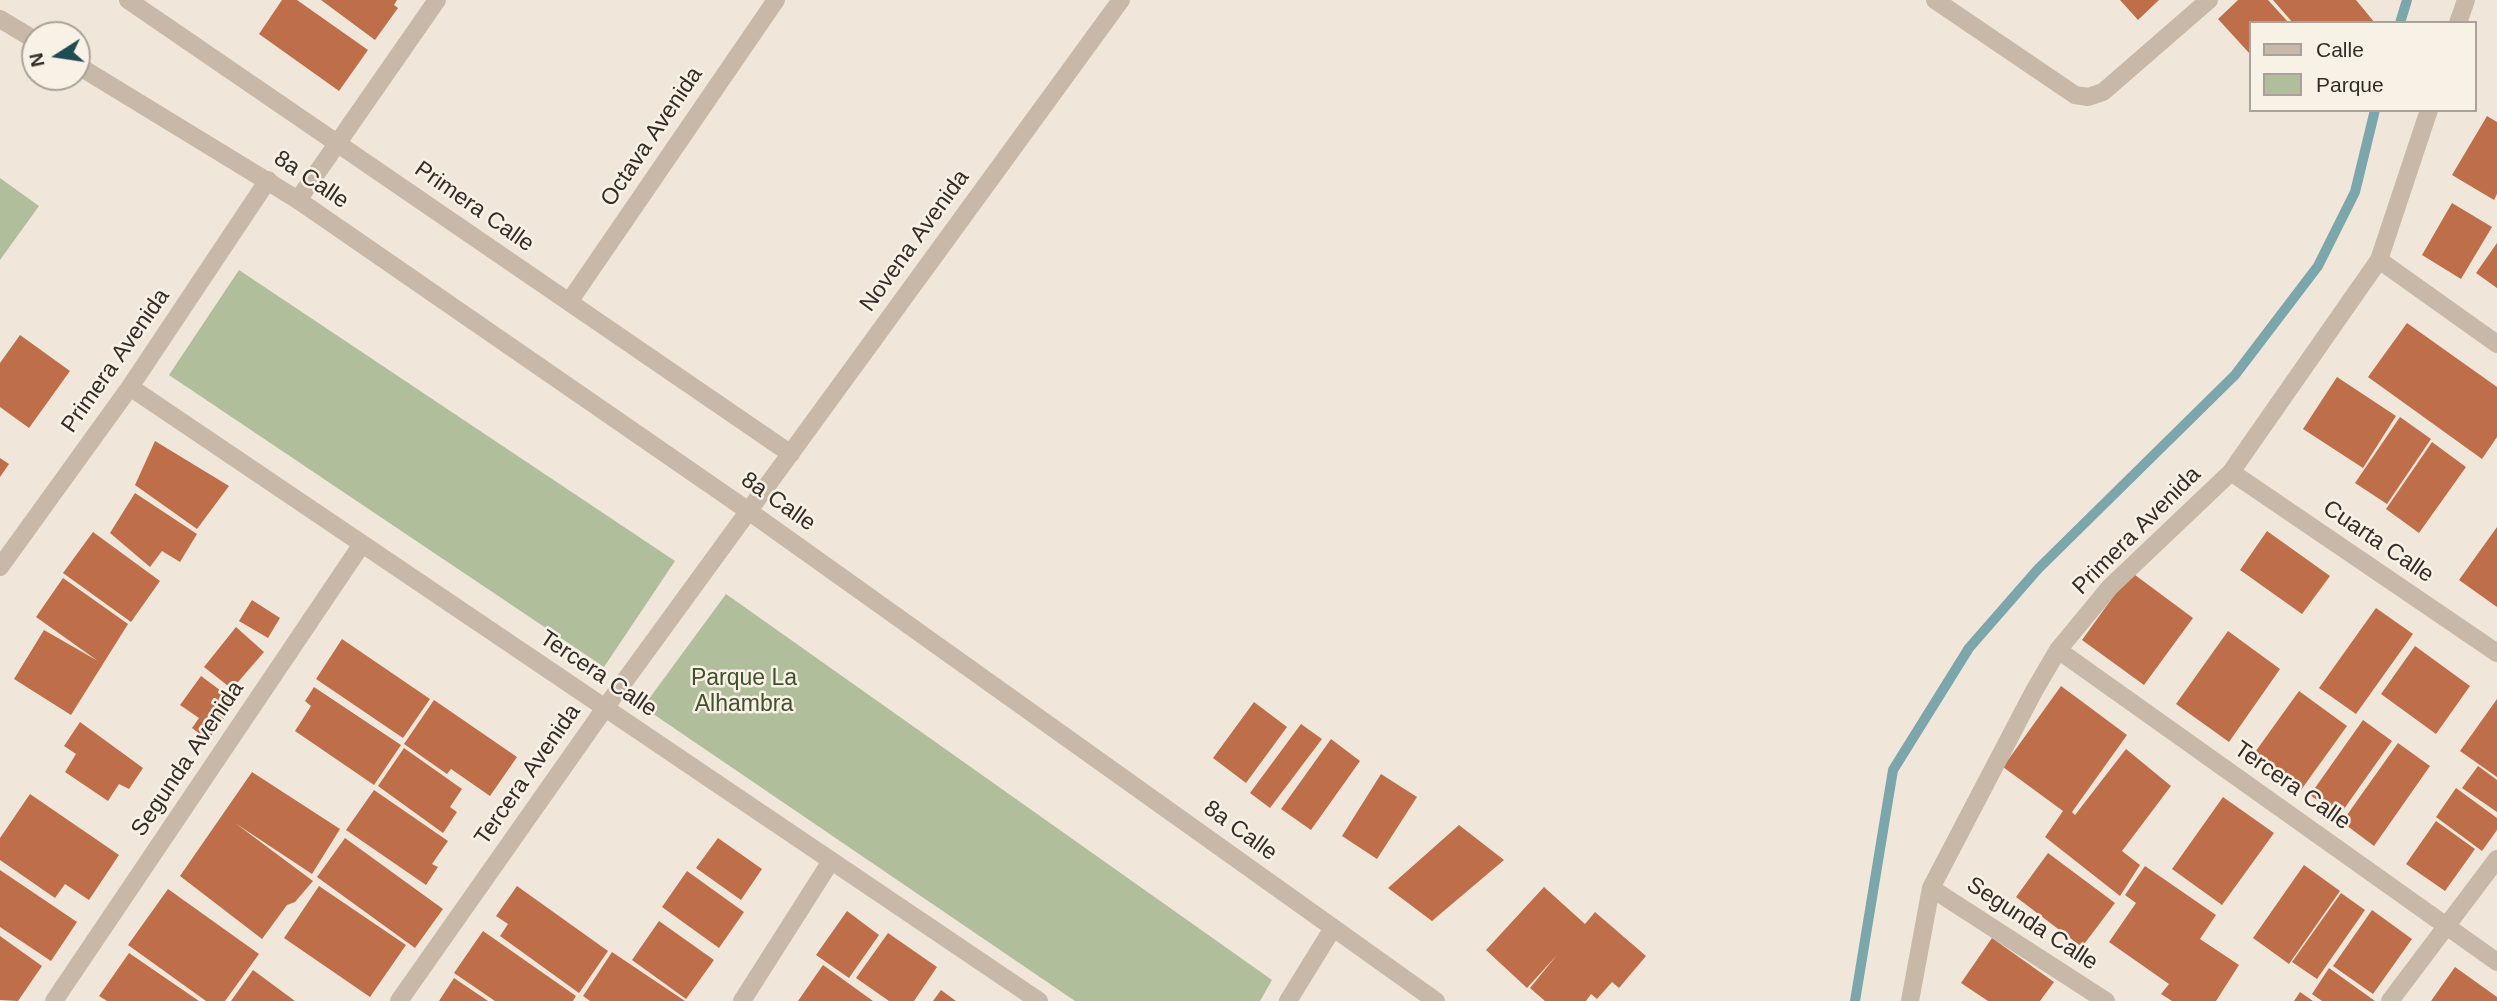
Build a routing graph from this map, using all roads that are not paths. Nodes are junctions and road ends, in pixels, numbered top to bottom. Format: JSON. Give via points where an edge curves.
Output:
{"nodes":[{"id":1,"x":128,"y":0,"type":"edge"},
{"id":2,"x":437,"y":0,"type":"edge"},
{"id":3,"x":776,"y":0,"type":"edge"},
{"id":4,"x":1121,"y":0,"type":"edge"},
{"id":5,"x":1935,"y":0,"type":"edge"},
{"id":6,"x":2209,"y":0,"type":"edge"},
{"id":7,"x":2466,"y":0,"type":"edge"},
{"id":8,"x":0,"y":19,"type":"edge"},
{"id":9,"x":2459,"y":21,"type":"edge"},
{"id":10,"x":21,"y":32,"type":"edge"},
{"id":11,"x":91,"y":73,"type":"edge"},
{"id":12,"x":2428,"y":112,"type":"edge"},
{"id":13,"x":338,"y":143,"type":"junction"},
{"id":14,"x":268,"y":180,"type":"junction"},
{"id":15,"x":298,"y":200,"type":"junction"},
{"id":16,"x":2379,"y":260,"type":"junction"},
{"id":17,"x":569,"y":303,"type":"junction"},
{"id":18,"x":2497,"y":344,"type":"edge"},
{"id":19,"x":130,"y":387,"type":"junction"},
{"id":20,"x":791,"y":454,"type":"junction"},
{"id":21,"x":2231,"y":472,"type":"junction"},
{"id":22,"x":750,"y":512,"type":"junction"},
{"id":23,"x":362,"y":544,"type":"junction"},
{"id":24,"x":0,"y":567,"type":"edge"},
{"id":25,"x":2058,"y":650,"type":"junction"},
{"id":26,"x":2497,"y":653,"type":"edge"},
{"id":27,"x":605,"y":708,"type":"junction"},
{"id":28,"x":2497,"y":859,"type":"edge"},
{"id":29,"x":831,"y":861,"type":"junction"},
{"id":30,"x":1931,"y":888,"type":"junction"},
{"id":31,"x":2447,"y":926,"type":"junction"},
{"id":32,"x":1333,"y":928,"type":"junction"},
{"id":33,"x":2497,"y":962,"type":"edge"},
{"id":34,"x":54,"y":1001,"type":"edge"},
{"id":35,"x":399,"y":1001,"type":"edge"},
{"id":36,"x":742,"y":1001,"type":"edge"},
{"id":37,"x":1039,"y":1001,"type":"edge"},
{"id":38,"x":1289,"y":1001,"type":"edge"},
{"id":39,"x":1436,"y":1001,"type":"edge"},
{"id":40,"x":1910,"y":1001,"type":"edge"},
{"id":41,"x":2106,"y":1001,"type":"edge"},
{"id":42,"x":2390,"y":1001,"type":"edge"}],
"edges":[{"from":1,"to":13,"type":"street","name":"Primera Calle"},
{"from":2,"to":13,"type":"street"},
{"from":3,"to":17,"type":"street","name":"Octava Avenida"},
{"from":4,"to":20,"type":"street","name":"Novena Avenida"},
{"from":5,"to":6,"type":"street","via":[[2075,95],[2088,97],[2103,92]]},
{"from":7,"to":9,"type":"street"},
{"from":8,"to":10,"type":"street"},
{"from":11,"to":14,"type":"street","name":"8a Calle"},
{"from":12,"to":16,"type":"street","name":"Primera Avenida"},
{"from":13,"to":15,"type":"street"},
{"from":13,"to":17,"type":"street","name":"Primera Calle"},
{"from":14,"to":15,"type":"street","name":"8a Calle"},
{"from":14,"to":19,"type":"street","name":"Primera Avenida"},
{"from":15,"to":22,"type":"street","name":"8a Calle"},
{"from":16,"to":18,"type":"street"},
{"from":16,"to":21,"type":"street","name":"Primera Avenida"},
{"from":17,"to":20,"type":"street","name":"Primera Calle"},
{"from":19,"to":23,"type":"street","name":"Tercera Calle"},
{"from":19,"to":24,"type":"street","name":"Primera Avenida"},
{"from":20,"to":22,"type":"street","name":"Novena Avenida"},
{"from":21,"to":25,"type":"street","name":"Primera Avenida","via":[[2110,587]]},
{"from":21,"to":26,"type":"street","name":"Cuarta Calle"},
{"from":22,"to":27,"type":"street","name":"Tercera Avenida"},
{"from":22,"to":32,"type":"street","name":"8a Calle"},
{"from":23,"to":27,"type":"street","name":"Tercera Calle"},
{"from":23,"to":34,"type":"street","name":"Segunda Avenida"},
{"from":25,"to":30,"type":"street","name":"Primera Avenida"},
{"from":25,"to":31,"type":"street","name":"Tercera Calle"},
{"from":27,"to":29,"type":"street","name":"Tercera Calle"},
{"from":27,"to":35,"type":"street","name":"Tercera Avenida"},
{"from":28,"to":31,"type":"street"},
{"from":29,"to":36,"type":"street"},
{"from":29,"to":37,"type":"street","name":"Tercera Calle"},
{"from":30,"to":40,"type":"street","name":"Primera Avenida"},
{"from":30,"to":41,"type":"street","name":"Segunda Calle"},
{"from":31,"to":33,"type":"street","name":"Tercera Calle"},
{"from":31,"to":42,"type":"street"},
{"from":32,"to":38,"type":"street"},
{"from":32,"to":39,"type":"street","name":"8a Calle"}]}
